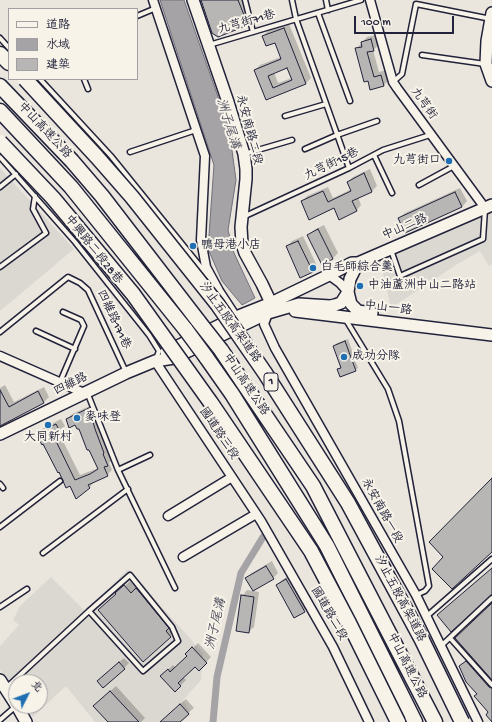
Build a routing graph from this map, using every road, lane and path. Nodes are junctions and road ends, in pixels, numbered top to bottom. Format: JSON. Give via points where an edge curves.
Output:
{"nodes":[{"id":1,"x":193,"y":0,"type":"edge"},
{"id":2,"x":244,"y":0,"type":"edge"},
{"id":3,"x":292,"y":0,"type":"edge"},
{"id":4,"x":326,"y":0,"type":"edge"},
{"id":5,"x":361,"y":0,"type":"edge"},
{"id":6,"x":370,"y":0,"type":"edge"},
{"id":7,"x":155,"y":4,"type":"edge"},
{"id":8,"x":328,"y":10,"type":"junction"},
{"id":9,"x":318,"y":13,"type":"junction"},
{"id":10,"x":138,"y":15,"type":"edge"},
{"id":11,"x":492,"y":17,"type":"edge"},
{"id":12,"x":296,"y":19,"type":"junction"},
{"id":13,"x":253,"y":32,"type":"junction"},
{"id":14,"x":0,"y":38,"type":"edge"},
{"id":15,"x":208,"y":45,"type":"junction"},
{"id":16,"x":8,"y":47,"type":"edge"},
{"id":17,"x":0,"y":54,"type":"edge"},
{"id":18,"x":422,"y":55,"type":"dead end"},
{"id":19,"x":8,"y":62,"type":"edge"},
{"id":20,"x":486,"y":64,"type":"junction"},
{"id":21,"x":26,"y":80,"type":"edge"},
{"id":22,"x":41,"y":80,"type":"edge"},
{"id":23,"x":84,"y":80,"type":"edge"},
{"id":24,"x":492,"y":81,"type":"edge"},
{"id":25,"x":393,"y":82,"type":"junction"},
{"id":26,"x":0,"y":86,"type":"edge"},
{"id":27,"x":88,"y":89,"type":"dead end"},
{"id":28,"x":350,"y":101,"type":"dead end"},
{"id":29,"x":326,"y":104,"type":"junction"},
{"id":30,"x":0,"y":111,"type":"edge"},
{"id":31,"x":285,"y":116,"type":"dead end"},
{"id":32,"x":377,"y":120,"type":"dead end"},
{"id":33,"x":196,"y":130,"type":"junction"},
{"id":34,"x":337,"y":135,"type":"junction"},
{"id":35,"x":430,"y":135,"type":"junction"},
{"id":36,"x":292,"y":140,"type":"dead end"},
{"id":37,"x":0,"y":142,"type":"edge"},
{"id":38,"x":305,"y":148,"type":"dead end"},
{"id":39,"x":130,"y":152,"type":"dead end"},
{"id":40,"x":244,"y":154,"type":"junction"},
{"id":41,"x":374,"y":155,"type":"junction"},
{"id":42,"x":0,"y":157,"type":"edge"},
{"id":43,"x":454,"y":166,"type":"junction"},
{"id":44,"x":349,"y":168,"type":"junction"},
{"id":45,"x":16,"y":174,"type":"junction"},
{"id":46,"x":419,"y":185,"type":"dead end"},
{"id":47,"x":0,"y":186,"type":"edge"},
{"id":48,"x":392,"y":193,"type":"dead end"},
{"id":49,"x":35,"y":196,"type":"junction"},
{"id":50,"x":489,"y":207,"type":"edge"},
{"id":51,"x":243,"y":217,"type":"junction"},
{"id":52,"x":390,"y":248,"type":"junction"},
{"id":53,"x":358,"y":263,"type":"junction"},
{"id":54,"x":0,"y":267,"type":"edge"},
{"id":55,"x":329,"y":275,"type":"junction"},
{"id":56,"x":219,"y":291,"type":"junction"},
{"id":57,"x":348,"y":292,"type":"junction"},
{"id":58,"x":269,"y":308,"type":"junction"},
{"id":59,"x":280,"y":309,"type":"junction"},
{"id":60,"x":63,"y":312,"type":"dead end"},
{"id":61,"x":236,"y":317,"type":"junction"},
{"id":62,"x":344,"y":317,"type":"junction"},
{"id":63,"x":492,"y":328,"type":"edge"},
{"id":64,"x":36,"y":331,"type":"dead end"},
{"id":65,"x":0,"y":332,"type":"edge"},
{"id":66,"x":492,"y":335,"type":"edge"},
{"id":67,"x":75,"y":349,"type":"junction"},
{"id":68,"x":0,"y":356,"type":"edge"},
{"id":69,"x":155,"y":361,"type":"junction"},
{"id":70,"x":126,"y":373,"type":"junction"},
{"id":71,"x":60,"y":382,"type":"junction"},
{"id":72,"x":86,"y":392,"type":"junction"},
{"id":73,"x":0,"y":434,"type":"edge"},
{"id":74,"x":150,"y":455,"type":"dead end"},
{"id":75,"x":118,"y":470,"type":"junction"},
{"id":76,"x":232,"y":477,"type":"junction"},
{"id":77,"x":60,"y":480,"type":"dead end"},
{"id":78,"x":128,"y":489,"type":"junction"},
{"id":79,"x":168,"y":516,"type":"dead end"},
{"id":80,"x":258,"y":518,"type":"junction"},
{"id":81,"x":0,"y":527,"type":"edge"},
{"id":82,"x":43,"y":553,"type":"dead end"},
{"id":83,"x":183,"y":557,"type":"dead end"},
{"id":84,"x":492,"y":559,"type":"edge"},
{"id":85,"x":175,"y":588,"type":"dead end"},
{"id":86,"x":27,"y":589,"type":"dead end"},
{"id":87,"x":416,"y":595,"type":"junction"},
{"id":88,"x":492,"y":598,"type":"edge"},
{"id":89,"x":0,"y":607,"type":"edge"},
{"id":90,"x":89,"y":611,"type":"junction"},
{"id":91,"x":426,"y":616,"type":"junction"},
{"id":92,"x":450,"y":638,"type":"junction"},
{"id":93,"x":441,"y":646,"type":"junction"},
{"id":94,"x":3,"y":684,"type":"edge"},
{"id":95,"x":492,"y":685,"type":"edge"},
{"id":96,"x":8,"y":713,"type":"edge"},
{"id":97,"x":0,"y":720,"type":"edge"},
{"id":98,"x":369,"y":722,"type":"edge"},
{"id":99,"x":398,"y":722,"type":"edge"},
{"id":100,"x":416,"y":722,"type":"edge"},
{"id":101,"x":435,"y":722,"type":"edge"},
{"id":102,"x":462,"y":722,"type":"edge"},
{"id":103,"x":478,"y":722,"type":"edge"}],
"edges":[{"from":1,"to":15,"type":"street","name":"永安南路二段"},
{"from":2,"to":13,"type":"lane"},
{"from":3,"to":12,"type":"lane"},
{"from":4,"to":8,"type":"lane"},
{"from":5,"to":8,"type":"lane","name":"九芎街71巷"},
{"from":6,"to":25,"type":"street","name":"九芎街"},
{"from":7,"to":10,"type":"lane"},
{"from":7,"to":33,"type":"street"},
{"from":8,"to":9,"type":"lane","name":"九芎街71巷"},
{"from":9,"to":12,"type":"lane","name":"九芎街71巷"},
{"from":9,"to":28,"type":"lane"},
{"from":11,"to":20,"type":"street"},
{"from":11,"to":25,"type":"lane","via":[[416,4],[402,74]]},
{"from":12,"to":13,"type":"lane","name":"九芎街71巷"},
{"from":12,"to":29,"type":"lane"},
{"from":13,"to":15,"type":"lane","name":"九芎街71巷"},
{"from":14,"to":16,"type":"lane"},
{"from":15,"to":40,"type":"street","name":"永安南路二段"},
{"from":17,"to":19,"type":"highway"},
{"from":18,"to":20,"type":"lane"},
{"from":20,"to":24,"type":"street"},
{"from":21,"to":102,"type":"highway","name":"汐止五股高架道路","number":"1","bridge":true,"via":[[132,198],[218,305],[265,374],[348,504],[422,640]]},
{"from":22,"to":56,"type":"lane","via":[[111,156]]},
{"from":23,"to":27,"type":"lane"},
{"from":25,"to":35,"type":"street","name":"九芎街"},
{"from":26,"to":101,"type":"highway","name":"中山高速公路","number":"1","bridge":true,"via":[[102,196],[220,350],[313,486]]},
{"from":29,"to":31,"type":"lane"},
{"from":29,"to":34,"type":"lane"},
{"from":30,"to":100,"type":"highway","name":"中山高速公路","bridge":true,"via":[[71,187],[186,330],[232,394],[327,546]]},
{"from":32,"to":34,"type":"lane"},
{"from":33,"to":39,"type":"lane"},
{"from":33,"to":56,"type":"street","via":[[205,156],[201,240],[206,266]]},
{"from":34,"to":38,"type":"lane"},
{"from":34,"to":44,"type":"lane"},
{"from":35,"to":41,"type":"lane","name":"九芎街15巷"},
{"from":35,"to":43,"type":"street","name":"九芎街"},
{"from":36,"to":40,"type":"lane"},
{"from":37,"to":99,"type":"highway","bridge":true,"via":[[53,198],[133,294],[211,403],[311,551]]},
{"from":40,"to":51,"type":"street","name":"永安南路二段","via":[[246,174]]},
{"from":41,"to":44,"type":"lane","name":"九芎街15巷"},
{"from":41,"to":48,"type":"lane"},
{"from":42,"to":45,"type":"lane","name":"中興路二段28巷"},
{"from":43,"to":46,"type":"lane"},
{"from":43,"to":50,"type":"street","name":"九芎街"},
{"from":44,"to":51,"type":"lane","name":"九芎街15巷"},
{"from":45,"to":47,"type":"lane"},
{"from":45,"to":49,"type":"lane","name":"中興路二段28巷"},
{"from":49,"to":54,"type":"lane","via":[[33,209],[46,232]]},
{"from":49,"to":69,"type":"lane","name":"中興路二段28巷","via":[[149,335],[159,351]]},
{"from":50,"to":52,"type":"street","name":"中山二路"},
{"from":50,"to":52,"type":"lane","via":[[483,240],[400,276]]},
{"from":51,"to":58,"type":"street","name":"永安南路二段","via":[[242,244],[262,284]]},
{"from":52,"to":53,"type":"street","name":"中山二路"},
{"from":53,"to":55,"type":"street","name":"中山二路","via":[[352,263]]},
{"from":53,"to":57,"type":"street","via":[[350,279]]},
{"from":55,"to":57,"type":"street"},
{"from":55,"to":58,"type":"street","name":"中山二路"},
{"from":56,"to":61,"type":"street"},
{"from":57,"to":59,"type":"street","name":"中山一路","via":[[341,303],[335,305],[299,304]]},
{"from":57,"to":63,"type":"street","name":"中山一路","via":[[351,304],[358,311]]},
{"from":58,"to":59,"type":"street","name":"中山一路"},
{"from":58,"to":61,"type":"street","name":"四維路"},
{"from":58,"to":69,"type":"street","name":"四維路","via":[[174,358]]},
{"from":58,"to":87,"type":"street","name":"永安南路一段","via":[[264,324],[275,348]]},
{"from":59,"to":62,"type":"street","name":"中山一路"},
{"from":60,"to":67,"type":"lane","via":[[81,320],[84,326]]},
{"from":61,"to":69,"type":"street","name":"四維路","via":[[167,351]]},
{"from":62,"to":66,"type":"street","name":"中山一路"},
{"from":62,"to":87,"type":"lane","via":[[388,389],[399,420],[429,586],[425,592]]},
{"from":64,"to":67,"type":"lane"},
{"from":65,"to":70,"type":"lane","name":"四維路171巷","via":[[68,277],[88,290]]},
{"from":67,"to":71,"type":"lane"},
{"from":68,"to":71,"type":"street"},
{"from":69,"to":70,"type":"street","name":"四維路"},
{"from":69,"to":76,"type":"street","name":"國道路三段"},
{"from":70,"to":72,"type":"street","name":"四維路"},
{"from":71,"to":72,"type":"street"},
{"from":72,"to":73,"type":"street","name":"四維路"},
{"from":72,"to":75,"type":"lane"},
{"from":74,"to":75,"type":"lane"},
{"from":75,"to":78,"type":"lane"},
{"from":76,"to":79,"type":"street"},
{"from":76,"to":80,"type":"street","name":"國道路三段"},
{"from":77,"to":81,"type":"lane"},
{"from":78,"to":82,"type":"lane"},
{"from":78,"to":85,"type":"lane"},
{"from":80,"to":83,"type":"street"},
{"from":80,"to":98,"type":"street","name":"國道路二段","via":[[333,647]]},
{"from":84,"to":91,"type":"lane"},
{"from":86,"to":89,"type":"lane"},
{"from":87,"to":91,"type":"street","name":"永安南路一段"},
{"from":88,"to":92,"type":"lane"},
{"from":90,"to":90,"type":"lane","via":[[143,672],[178,641],[172,627],[130,575]]},
{"from":90,"to":94,"type":"lane"},
{"from":91,"to":93,"type":"street","name":"永安南路一段"},
{"from":92,"to":93,"type":"lane"},
{"from":92,"to":95,"type":"lane"},
{"from":93,"to":103,"type":"street","name":"永安南路一段"},
{"from":96,"to":97,"type":"lane"}]}
